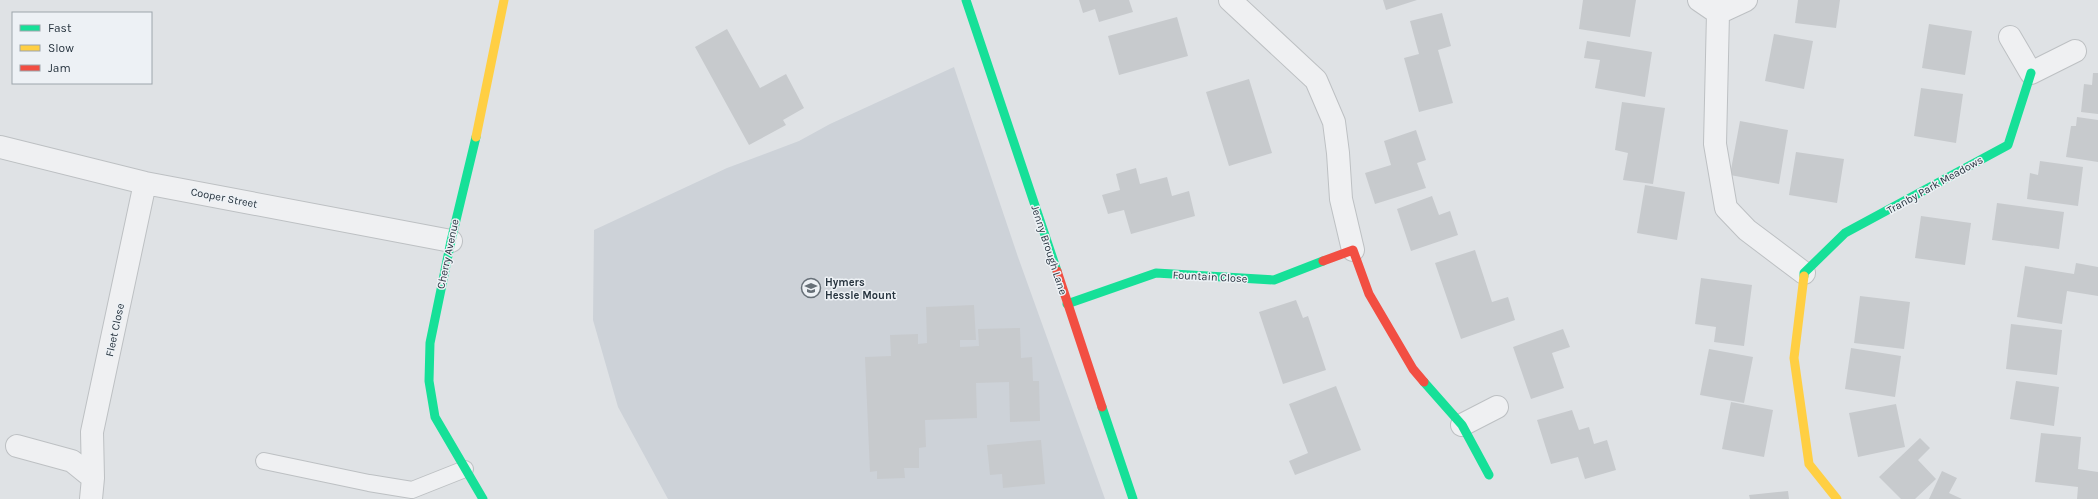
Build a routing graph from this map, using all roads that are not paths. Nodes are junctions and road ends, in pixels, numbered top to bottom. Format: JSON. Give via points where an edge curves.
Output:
{"nodes":[{"id":1,"x":504,"y":0,"type":"edge"},
{"id":2,"x":966,"y":0,"type":"edge"},
{"id":3,"x":1230,"y":0,"type":"edge"},
{"id":4,"x":1699,"y":0,"type":"edge"},
{"id":5,"x":1746,"y":0,"type":"edge"},
{"id":6,"x":1718,"y":13,"type":"junction"},
{"id":7,"x":2010,"y":38,"type":"dead end"},
{"id":8,"x":2075,"y":51,"type":"dead end"},
{"id":9,"x":2031,"y":73,"type":"junction"},
{"id":10,"x":0,"y":147,"type":"edge"},
{"id":11,"x":145,"y":183,"type":"junction"},
{"id":12,"x":450,"y":241,"type":"junction"},
{"id":13,"x":1353,"y":250,"type":"junction"},
{"id":14,"x":1804,"y":273,"type":"junction"},
{"id":15,"x":1067,"y":304,"type":"junction"},
{"id":16,"x":1497,"y":407,"type":"dead end"},
{"id":17,"x":1462,"y":425,"type":"junction"},
{"id":18,"x":17,"y":446,"type":"dead end"},
{"id":19,"x":264,"y":461,"type":"dead end"},
{"id":20,"x":465,"y":468,"type":"junction"},
{"id":21,"x":1489,"y":475,"type":"dead end"},
{"id":22,"x":92,"y":488,"type":"edge"},
{"id":23,"x":484,"y":499,"type":"edge"},
{"id":24,"x":1133,"y":499,"type":"edge"},
{"id":25,"x":1836,"y":499,"type":"edge"}],
"edges":[{"from":1,"to":12,"type":"street","name":"Cherry Avenue","via":[[478,127]]},
{"from":2,"to":15,"type":"street","name":"Jenny Brough Lane"},
{"from":3,"to":13,"type":"street","via":[[1316,80],[1334,122],[1341,199]]},
{"from":4,"to":6,"type":"street"},
{"from":5,"to":6,"type":"street"},
{"from":6,"to":14,"type":"street","via":[[1716,144],[1726,208],[1747,230]]},
{"from":7,"to":9,"type":"street"},
{"from":8,"to":9,"type":"street"},
{"from":9,"to":14,"type":"street","name":"Tranby Park Meadows","via":[[2008,145],[1845,233]]},
{"from":10,"to":11,"type":"street","name":"Cooper Street"},
{"from":11,"to":12,"type":"street","name":"Cooper Street"},
{"from":11,"to":22,"type":"street","name":"Fleet Close","via":[[92,432]]},
{"from":12,"to":20,"type":"street","name":"Cherry Avenue","via":[[430,343],[429,381],[435,418]]},
{"from":13,"to":15,"type":"street","name":"Fountain Close","via":[[1274,280],[1156,273]]},
{"from":13,"to":17,"type":"street","via":[[1369,294],[1413,370]]},
{"from":14,"to":25,"type":"street","via":[[1794,358],[1800,403],[1809,464]]},
{"from":15,"to":24,"type":"street","name":"Jenny Brough Lane"},
{"from":16,"to":17,"type":"street"},
{"from":17,"to":21,"type":"street"},
{"from":18,"to":22,"type":"street","name":"Fleet Close","via":[[72,461]]},
{"from":19,"to":20,"type":"lane","via":[[412,490]]},
{"from":20,"to":23,"type":"street","name":"Cherry Avenue"}]}
